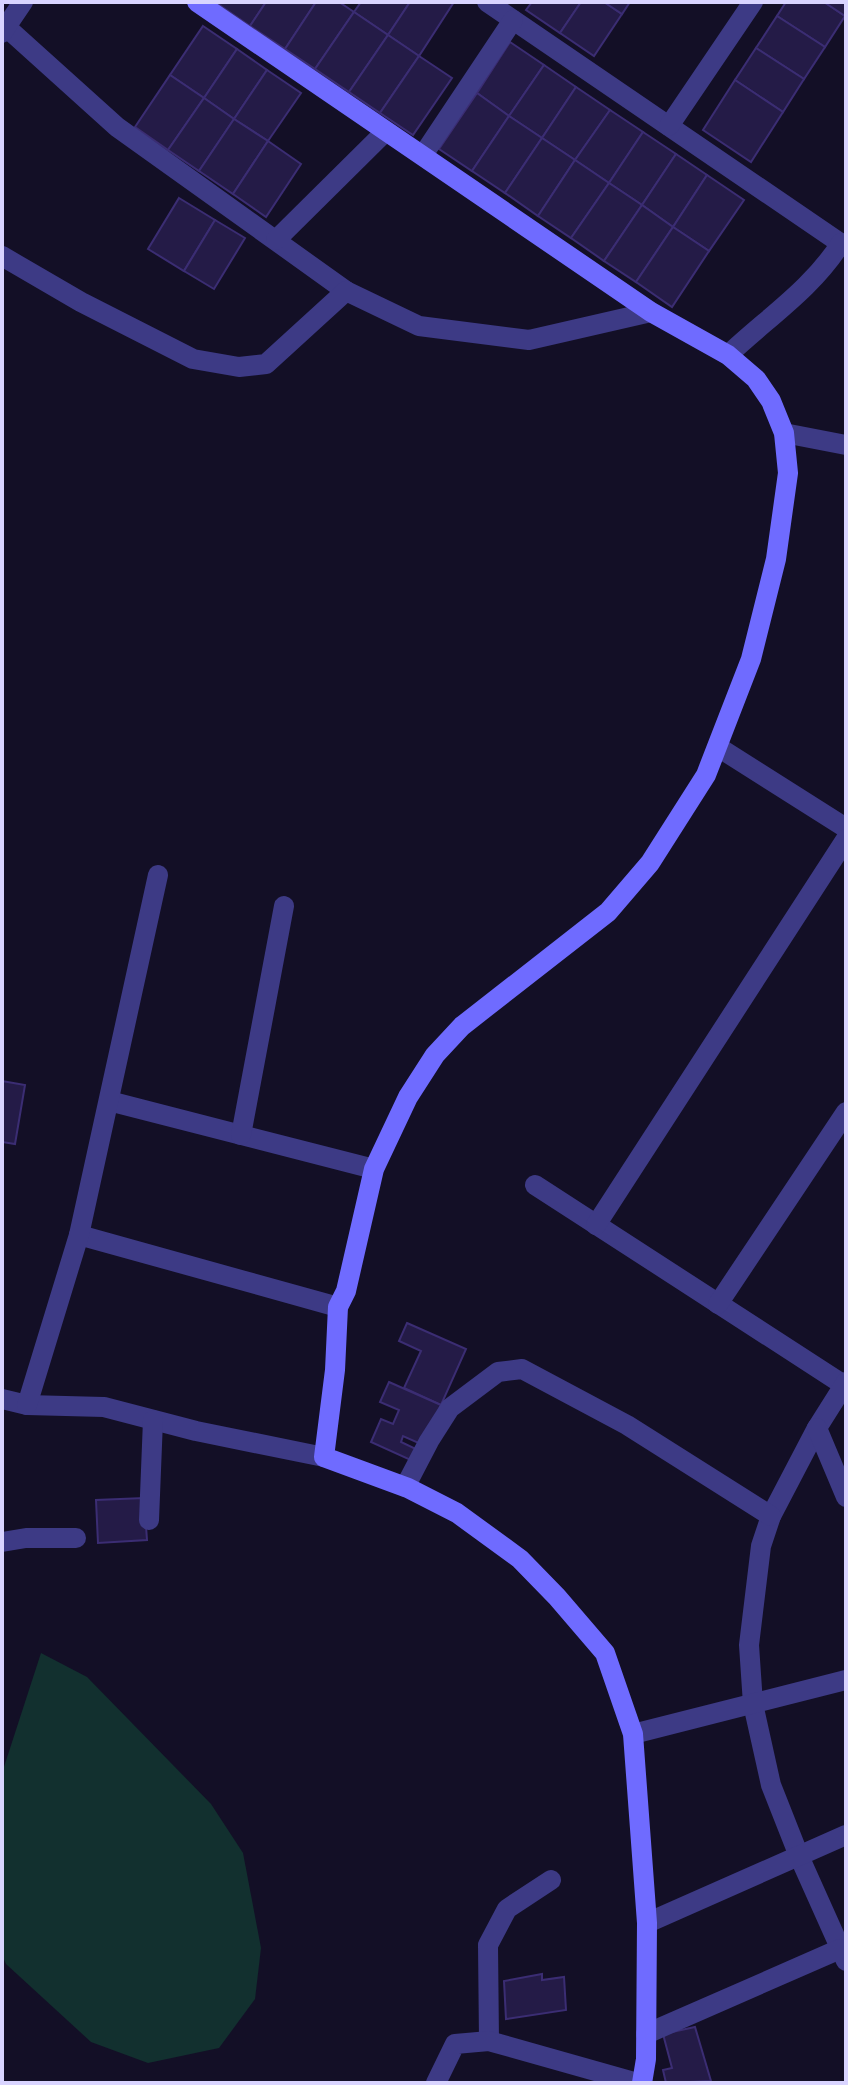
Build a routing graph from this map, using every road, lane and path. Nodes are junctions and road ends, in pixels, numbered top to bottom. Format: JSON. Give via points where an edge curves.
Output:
{"nodes":[{"id":1,"x":23,"y":2,"type":"edge"},
{"id":2,"x":197,"y":2,"type":"edge"},
{"id":3,"x":487,"y":2,"type":"edge"},
{"id":4,"x":753,"y":2,"type":"edge"},
{"id":5,"x":513,"y":20,"type":"junction"},
{"id":6,"x":4,"y":30,"type":"edge"},
{"id":7,"x":669,"y":126,"type":"junction"},
{"id":8,"x":385,"y":132,"type":"junction"},
{"id":9,"x":423,"y":155,"type":"junction"},
{"id":10,"x":276,"y":240,"type":"junction"},
{"id":11,"x":844,"y":245,"type":"edge"},
{"id":12,"x":2,"y":256,"type":"edge"},
{"id":13,"x":346,"y":291,"type":"junction"},
{"id":14,"x":651,"y":312,"type":"junction"},
{"id":15,"x":728,"y":355,"type":"junction"},
{"id":16,"x":784,"y":433,"type":"junction"},
{"id":17,"x":843,"y":446,"type":"edge"},
{"id":18,"x":718,"y":747,"type":"junction"},
{"id":19,"x":846,"y":828,"type":"edge"},
{"id":20,"x":846,"y":839,"type":"edge"},
{"id":21,"x":158,"y":875,"type":"dead end"},
{"id":22,"x":284,"y":906,"type":"dead end"},
{"id":23,"x":109,"y":1101,"type":"junction"},
{"id":24,"x":846,"y":1112,"type":"edge"},
{"id":25,"x":241,"y":1135,"type":"junction"},
{"id":26,"x":374,"y":1169,"type":"junction"},
{"id":27,"x":535,"y":1185,"type":"dead end"},
{"id":28,"x":596,"y":1225,"type":"junction"},
{"id":29,"x":79,"y":1235,"type":"junction"},
{"id":30,"x":718,"y":1304,"type":"junction"},
{"id":31,"x":338,"y":1307,"type":"junction"},
{"id":32,"x":845,"y":1384,"type":"edge"},
{"id":33,"x":2,"y":1399,"type":"edge"},
{"id":34,"x":27,"y":1405,"type":"junction"},
{"id":35,"x":153,"y":1420,"type":"junction"},
{"id":36,"x":817,"y":1428,"type":"junction"},
{"id":37,"x":324,"y":1457,"type":"junction"},
{"id":38,"x":405,"y":1487,"type":"junction"},
{"id":39,"x":846,"y":1497,"type":"edge"},
{"id":40,"x":771,"y":1516,"type":"junction"},
{"id":41,"x":149,"y":1520,"type":"dead end"},
{"id":42,"x":76,"y":1538,"type":"dead end"},
{"id":43,"x":2,"y":1542,"type":"edge"},
{"id":44,"x":846,"y":1680,"type":"edge"},
{"id":45,"x":753,"y":1704,"type":"junction"},
{"id":46,"x":633,"y":1734,"type":"junction"},
{"id":47,"x":846,"y":1835,"type":"edge"},
{"id":48,"x":799,"y":1856,"type":"junction"},
{"id":49,"x":551,"y":1880,"type":"dead end"},
{"id":50,"x":647,"y":1923,"type":"junction"},
{"id":51,"x":843,"y":1955,"type":"edge"},
{"id":52,"x":646,"y":2034,"type":"junction"},
{"id":53,"x":489,"y":2041,"type":"junction"},
{"id":54,"x":436,"y":2083,"type":"edge"},
{"id":55,"x":640,"y":2083,"type":"edge"}],
"edges":[{"from":1,"to":6,"type":"street"},
{"from":2,"to":8,"type":"street"},
{"from":3,"to":5,"type":"street"},
{"from":4,"to":7,"type":"street"},
{"from":5,"to":7,"type":"street"},
{"from":5,"to":9,"type":"street"},
{"from":6,"to":10,"type":"street","via":[[117,127]]},
{"from":7,"to":11,"type":"street"},
{"from":8,"to":9,"type":"street"},
{"from":8,"to":10,"type":"street"},
{"from":9,"to":14,"type":"street"},
{"from":10,"to":13,"type":"street"},
{"from":11,"to":15,"type":"street"},
{"from":12,"to":13,"type":"street","via":[[193,359],[239,367],[266,364]]},
{"from":13,"to":14,"type":"street","via":[[419,326],[529,340]]},
{"from":14,"to":15,"type":"street"},
{"from":15,"to":16,"type":"street","via":[[756,379]]},
{"from":16,"to":17,"type":"street"},
{"from":16,"to":18,"type":"street","via":[[788,473],[776,559],[751,659]]},
{"from":18,"to":19,"type":"street"},
{"from":18,"to":26,"type":"street","via":[[681,817],[608,912],[462,1026],[435,1055]]},
{"from":20,"to":28,"type":"street"},
{"from":21,"to":23,"type":"street"},
{"from":22,"to":25,"type":"street"},
{"from":23,"to":25,"type":"street"},
{"from":23,"to":29,"type":"street"},
{"from":24,"to":30,"type":"street"},
{"from":25,"to":26,"type":"street"},
{"from":26,"to":31,"type":"street"},
{"from":27,"to":28,"type":"street"},
{"from":28,"to":30,"type":"street"},
{"from":29,"to":31,"type":"street"},
{"from":29,"to":34,"type":"street"},
{"from":30,"to":32,"type":"street"},
{"from":31,"to":37,"type":"street"},
{"from":32,"to":36,"type":"street"},
{"from":33,"to":34,"type":"street"},
{"from":34,"to":35,"type":"street","via":[[104,1407]]},
{"from":35,"to":37,"type":"street"},
{"from":35,"to":41,"type":"street"},
{"from":36,"to":39,"type":"street"},
{"from":36,"to":40,"type":"street"},
{"from":37,"to":38,"type":"street"},
{"from":38,"to":40,"type":"street","via":[[450,1408],[498,1372],[522,1369],[627,1425]]},
{"from":38,"to":46,"type":"street","via":[[457,1513],[520,1559],[557,1597],[605,1653]]},
{"from":40,"to":45,"type":"street","via":[[761,1546],[749,1645]]},
{"from":42,"to":43,"type":"street"},
{"from":44,"to":45,"type":"street"},
{"from":45,"to":46,"type":"street"},
{"from":45,"to":48,"type":"street","via":[[771,1785]]},
{"from":46,"to":50,"type":"street"},
{"from":47,"to":48,"type":"street"},
{"from":48,"to":50,"type":"street"},
{"from":48,"to":51,"type":"street"},
{"from":49,"to":53,"type":"street","via":[[507,1909],[488,1945]]},
{"from":50,"to":52,"type":"street"},
{"from":51,"to":52,"type":"street"},
{"from":52,"to":55,"type":"street"},
{"from":53,"to":54,"type":"street","via":[[455,2044]]},
{"from":53,"to":55,"type":"street"}]}
